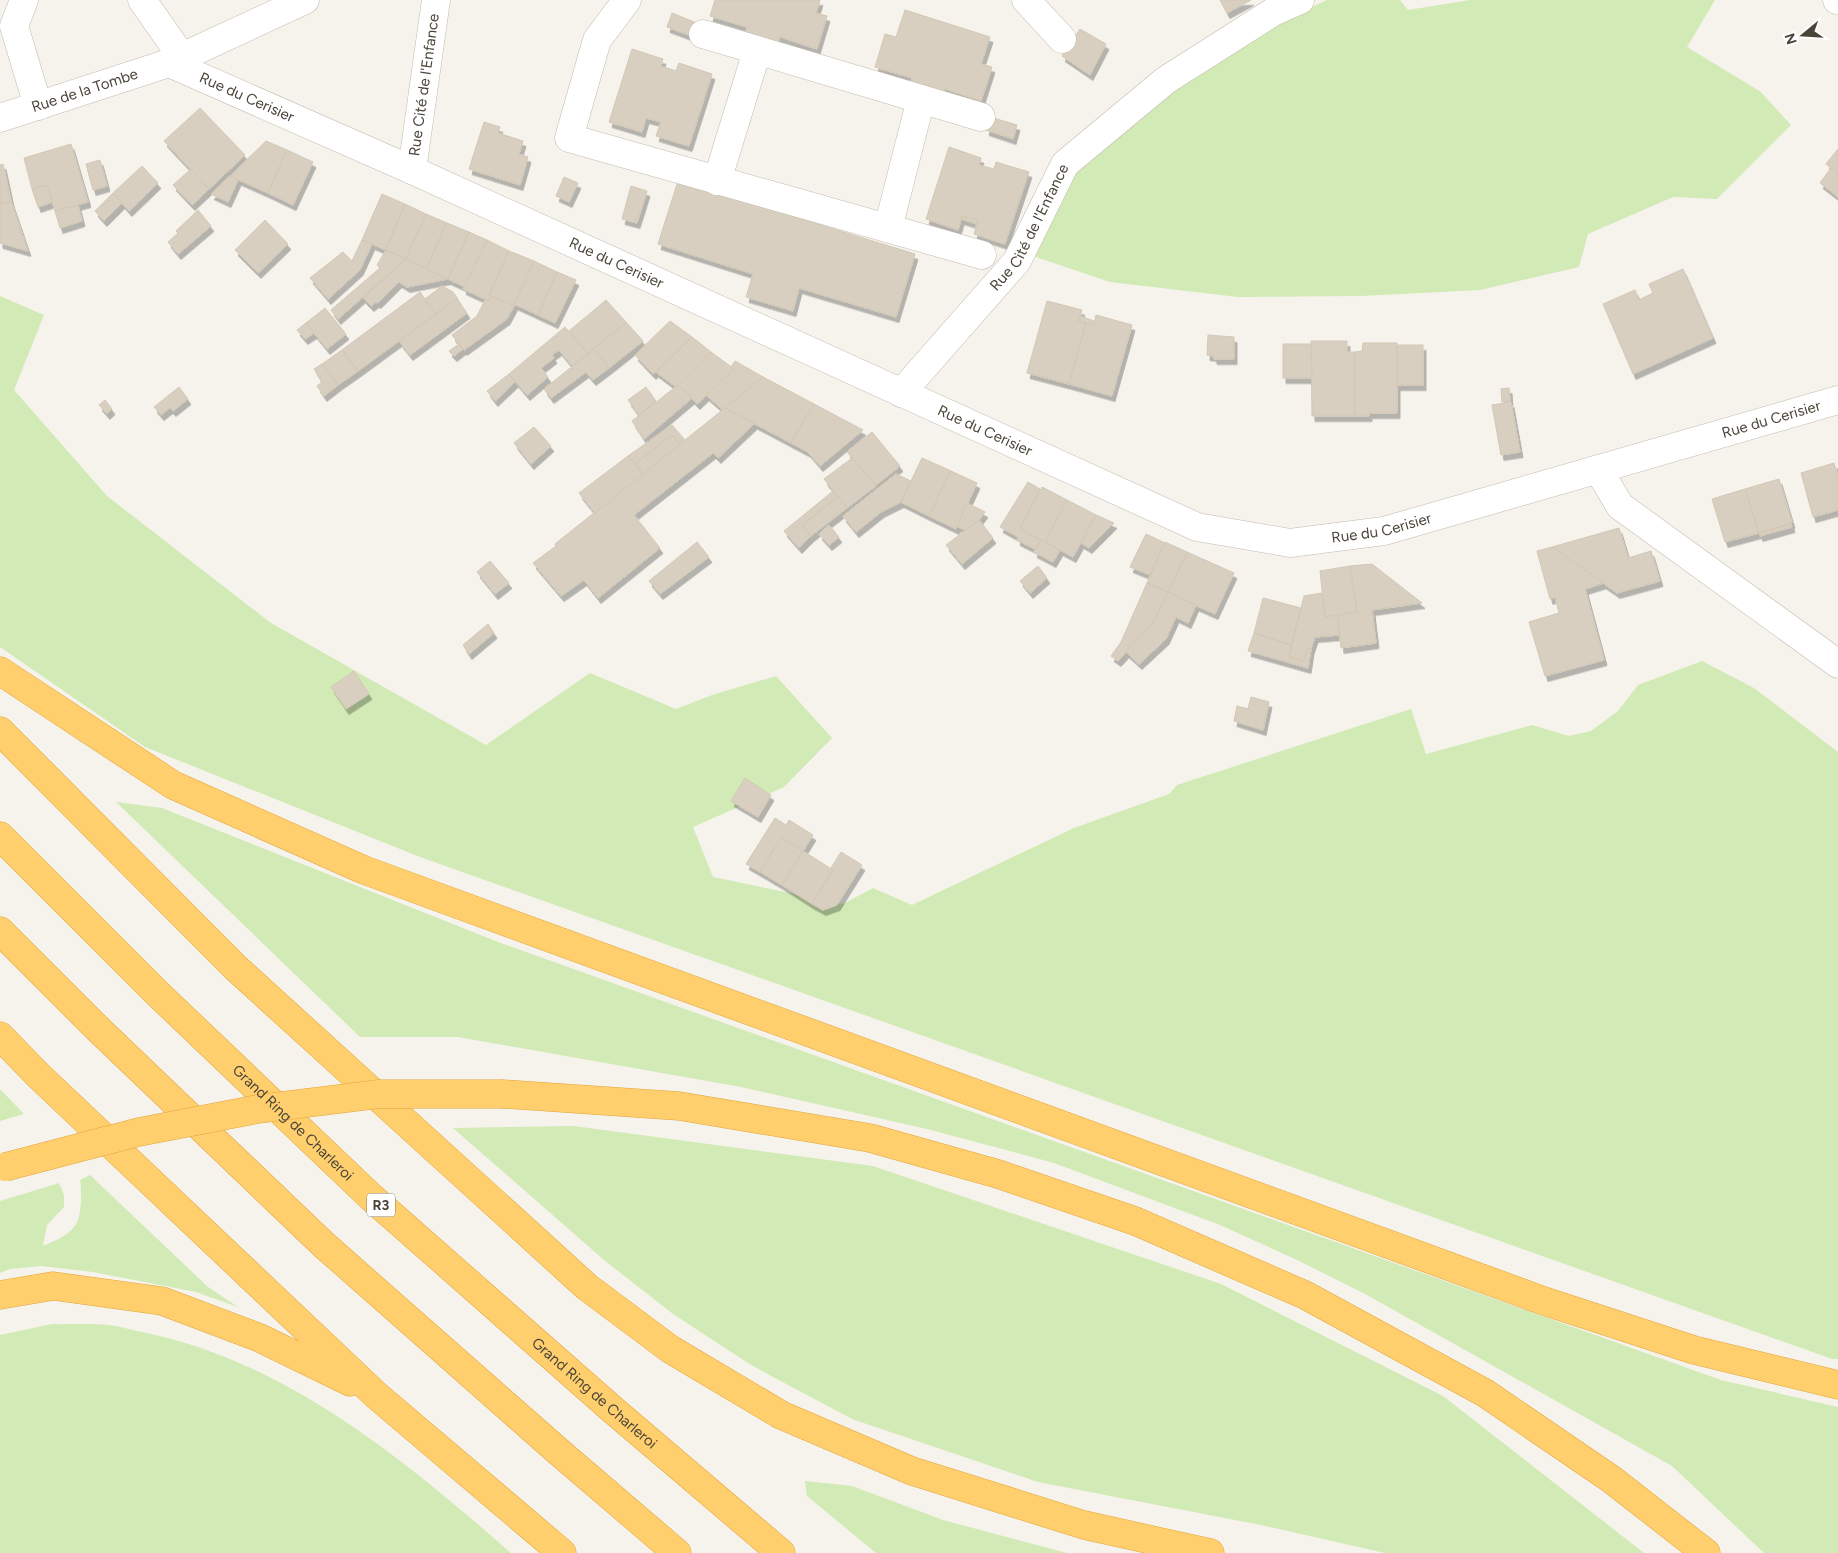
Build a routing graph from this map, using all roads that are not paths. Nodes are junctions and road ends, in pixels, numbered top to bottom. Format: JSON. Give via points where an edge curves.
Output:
{"nodes":[{"id":1,"x":24,"y":0,"type":"edge"},
{"id":2,"x":142,"y":0,"type":"edge"},
{"id":3,"x":305,"y":0,"type":"edge"},
{"id":4,"x":436,"y":0,"type":"edge"},
{"id":5,"x":627,"y":0,"type":"edge"},
{"id":6,"x":1026,"y":0,"type":"edge"},
{"id":7,"x":1300,"y":0,"type":"edge"},
{"id":8,"x":703,"y":34,"type":"dead end"},
{"id":9,"x":1062,"y":39,"type":"dead end"},
{"id":10,"x":758,"y":51,"type":"junction"},
{"id":11,"x":175,"y":60,"type":"junction"},
{"id":12,"x":921,"y":99,"type":"junction"},
{"id":13,"x":38,"y":106,"type":"junction"},
{"id":14,"x":981,"y":117,"type":"dead end"},
{"id":15,"x":0,"y":118,"type":"edge"},
{"id":16,"x":412,"y":170,"type":"junction"},
{"id":17,"x":717,"y":181,"type":"junction"},
{"id":18,"x":888,"y":228,"type":"junction"},
{"id":19,"x":982,"y":255,"type":"dead end"},
{"id":20,"x":902,"y":393,"type":"junction"},
{"id":21,"x":1838,"y":400,"type":"edge"},
{"id":22,"x":1598,"y":469,"type":"junction"},
{"id":23,"x":1838,"y":664,"type":"edge"},
{"id":24,"x":0,"y":671,"type":"edge"},
{"id":25,"x":0,"y":731,"type":"edge"},
{"id":26,"x":0,"y":836,"type":"edge"},
{"id":27,"x":0,"y":931,"type":"edge"},
{"id":28,"x":0,"y":1036,"type":"edge"},
{"id":29,"x":3,"y":1168,"type":"edge"},
{"id":30,"x":0,"y":1295,"type":"edge"},
{"id":31,"x":1838,"y":1385,"type":"edge"},
{"id":32,"x":376,"y":1395,"type":"junction"},
{"id":33,"x":562,"y":1553,"type":"edge"},
{"id":34,"x":677,"y":1553,"type":"edge"},
{"id":35,"x":781,"y":1553,"type":"edge"},
{"id":36,"x":1210,"y":1553,"type":"edge"},
{"id":37,"x":1706,"y":1553,"type":"edge"}],
"edges":[{"from":1,"to":13,"type":"street","via":[[14,26]]},
{"from":2,"to":11,"type":"street"},
{"from":3,"to":11,"type":"street"},
{"from":4,"to":16,"type":"street","name":"Rue Cité de l'Enfance"},
{"from":5,"to":17,"type":"street","name":"Rue Cité de l'Enfance","via":[[597,40],[569,138]]},
{"from":6,"to":9,"type":"street"},
{"from":7,"to":20,"type":"street","name":"Rue Cité de l'Enfance","via":[[1273,12],[1166,80],[1065,164],[1017,261]]},
{"from":8,"to":10,"type":"street"},
{"from":10,"to":12,"type":"street"},
{"from":10,"to":17,"type":"street"},
{"from":11,"to":13,"type":"street","name":"Rue de la Tombe"},
{"from":11,"to":16,"type":"street","name":"Rue du Cerisier"},
{"from":12,"to":14,"type":"street"},
{"from":12,"to":18,"type":"street"},
{"from":13,"to":15,"type":"street","name":"Rue de la Tombe"},
{"from":16,"to":20,"type":"street","name":"Rue du Cerisier"},
{"from":17,"to":18,"type":"street","name":"Rue Cité de l'Enfance"},
{"from":18,"to":19,"type":"street","name":"Rue Cité de l'Enfance"},
{"from":20,"to":22,"type":"street","name":"Rue du Cerisier","via":[[1197,527],[1290,543],[1384,530]]},
{"from":21,"to":22,"type":"street","name":"Rue du Cerisier"},
{"from":22,"to":23,"type":"street","via":[[1620,506]]},
{"from":24,"to":31,"type":"highway","via":[[173,785],[364,870],[1544,1300],[1694,1350]]},
{"from":25,"to":36,"type":"highway","via":[[243,974],[587,1287],[670,1349],[781,1415],[912,1471],[1084,1526]]},
{"from":26,"to":35,"type":"highway","name":"Grand Ring de Charleroi","number":"R3","via":[[157,993],[371,1197]]},
{"from":27,"to":34,"type":"highway","via":[[324,1245]]},
{"from":28,"to":32,"type":"highway"},
{"from":29,"to":37,"type":"highway","bridge":true,"via":[[139,1132],[258,1109],[379,1094],[503,1094],[678,1106],[870,1138],[998,1174],[1135,1222],[1305,1295],[1485,1393],[1611,1479]]},
{"from":30,"to":32,"type":"highway","via":[[53,1286],[162,1301],[260,1338]]},
{"from":32,"to":33,"type":"highway"}]}
